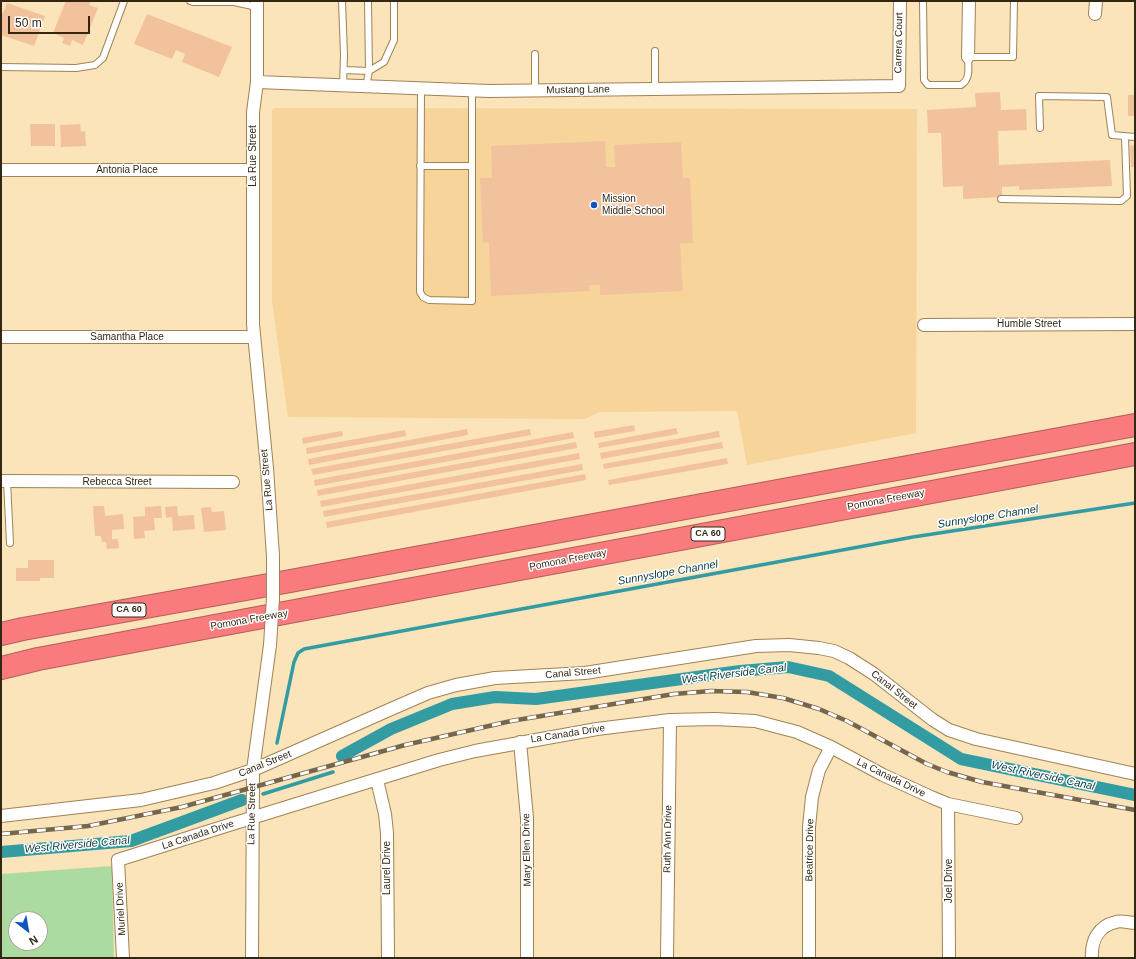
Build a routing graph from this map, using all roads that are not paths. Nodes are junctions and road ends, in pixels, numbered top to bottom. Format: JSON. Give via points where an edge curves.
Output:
{"nodes":[{"id":1,"x":124,"y":1,"type":"edge"},
{"id":2,"x":190,"y":1,"type":"edge"},
{"id":3,"x":342,"y":1,"type":"edge"},
{"id":4,"x":368,"y":1,"type":"edge"},
{"id":5,"x":394,"y":1,"type":"edge"},
{"id":6,"x":900,"y":1,"type":"edge"},
{"id":7,"x":923,"y":1,"type":"edge"},
{"id":8,"x":969,"y":1,"type":"edge"},
{"id":9,"x":1014,"y":1,"type":"edge"},
{"id":10,"x":1096,"y":1,"type":"edge"},
{"id":11,"x":257,"y":4,"type":"edge"},
{"id":12,"x":1094,"y":14,"type":"dead end"},
{"id":13,"x":655,"y":51,"type":"dead end"},
{"id":14,"x":534,"y":54,"type":"dead end"},
{"id":15,"x":968,"y":57,"type":"junction"},
{"id":16,"x":1,"y":66,"type":"edge"},
{"id":17,"x":344,"y":70,"type":"junction"},
{"id":18,"x":369,"y":71,"type":"junction"},
{"id":19,"x":257,"y":82,"type":"junction"},
{"id":20,"x":343,"y":86,"type":"junction"},
{"id":21,"x":899,"y":86,"type":"joint"},
{"id":22,"x":366,"y":87,"type":"junction"},
{"id":23,"x":421,"y":89,"type":"junction"},
{"id":24,"x":655,"y":89,"type":"junction"},
{"id":25,"x":472,"y":91,"type":"junction"},
{"id":26,"x":535,"y":91,"type":"junction"},
{"id":27,"x":1040,"y":128,"type":"dead end"},
{"id":28,"x":1126,"y":137,"type":"junction"},
{"id":29,"x":1135,"y":137,"type":"edge"},
{"id":30,"x":420,"y":166,"type":"junction"},
{"id":31,"x":471,"y":166,"type":"junction"},
{"id":32,"x":1,"y":170,"type":"edge"},
{"id":33,"x":253,"y":170,"type":"junction"},
{"id":34,"x":1000,"y":199,"type":"dead end"},
{"id":35,"x":1135,"y":324,"type":"edge"},
{"id":36,"x":924,"y":325,"type":"dead end"},
{"id":37,"x":1,"y":337,"type":"edge"},
{"id":38,"x":254,"y":337,"type":"junction"},
{"id":39,"x":1135,"y":425,"type":"edge"},
{"id":40,"x":1135,"y":454,"type":"edge"},
{"id":41,"x":4,"y":481,"type":"edge"},
{"id":42,"x":233,"y":482,"type":"dead end"},
{"id":43,"x":10,"y":543,"type":"dead end"},
{"id":44,"x":1,"y":634,"type":"edge"},
{"id":45,"x":1,"y":668,"type":"edge"},
{"id":46,"x":670,"y":720,"type":"junction"},
{"id":47,"x":520,"y":742,"type":"junction"},
{"id":48,"x":831,"y":747,"type":"junction"},
{"id":49,"x":253,"y":770,"type":"junction"},
{"id":50,"x":1135,"y":774,"type":"edge"},
{"id":51,"x":377,"y":780,"type":"junction"},
{"id":52,"x":948,"y":804,"type":"junction"},
{"id":53,"x":1,"y":816,"type":"edge"},
{"id":54,"x":252,"y":818,"type":"junction"},
{"id":55,"x":1016,"y":818,"type":"dead end"},
{"id":56,"x":118,"y":860,"type":"joint"},
{"id":57,"x":1135,"y":923,"type":"edge"},
{"id":58,"x":123,"y":958,"type":"edge"},
{"id":59,"x":252,"y":958,"type":"edge"},
{"id":60,"x":388,"y":958,"type":"edge"},
{"id":61,"x":527,"y":958,"type":"edge"},
{"id":62,"x":667,"y":958,"type":"edge"},
{"id":63,"x":809,"y":958,"type":"edge"},
{"id":64,"x":949,"y":958,"type":"edge"},
{"id":65,"x":1092,"y":958,"type":"edge"}],
"edges":[{"from":1,"to":16,"type":"lane","via":[[103,58],[95,66]]},
{"from":2,"to":11,"type":"lane"},
{"from":3,"to":17,"type":"lane"},
{"from":4,"to":18,"type":"lane"},
{"from":5,"to":18,"type":"lane","via":[[394,40],[384,62]]},
{"from":6,"to":21,"type":"street","name":"Carrera Court"},
{"from":7,"to":15,"type":"lane","via":[[926,84],[966,83]]},
{"from":8,"to":15,"type":"street"},
{"from":9,"to":15,"type":"lane","via":[[1013,57]]},
{"from":10,"to":12,"type":"street"},
{"from":11,"to":19,"type":"street","name":"La Rue Street"},
{"from":13,"to":24,"type":"lane"},
{"from":14,"to":26,"type":"lane"},
{"from":17,"to":18,"type":"lane"},
{"from":17,"to":20,"type":"lane"},
{"from":18,"to":22,"type":"lane"},
{"from":19,"to":20,"type":"street","name":"Mustang Lane"},
{"from":19,"to":33,"type":"street","name":"La Rue Street","via":[[253,112]]},
{"from":20,"to":22,"type":"street","name":"Mustang Lane"},
{"from":21,"to":24,"type":"street","name":"Mustang Lane"},
{"from":22,"to":23,"type":"street","name":"Mustang Lane"},
{"from":23,"to":25,"type":"street","name":"Mustang Lane"},
{"from":23,"to":30,"type":"lane"},
{"from":24,"to":26,"type":"street","name":"Mustang Lane"},
{"from":25,"to":26,"type":"street","name":"Mustang Lane"},
{"from":25,"to":31,"type":"lane"},
{"from":27,"to":28,"type":"lane","via":[[1039,96],[1107,97],[1112,135]]},
{"from":28,"to":29,"type":"lane"},
{"from":28,"to":34,"type":"lane","via":[[1127,196],[1122,201]]},
{"from":30,"to":31,"type":"lane"},
{"from":30,"to":31,"type":"lane","via":[[420,292],[429,300],[472,302]]},
{"from":32,"to":33,"type":"street","name":"Antonia Place"},
{"from":33,"to":38,"type":"street","name":"La Rue Street"},
{"from":35,"to":36,"type":"street","name":"Humble Street"},
{"from":37,"to":38,"type":"street","name":"Samantha Place"},
{"from":38,"to":49,"type":"street","name":"La Rue Street","bridge":true,"via":[[267,468],[273,598],[270,645]]},
{"from":39,"to":44,"type":"highway","number":"CA 60"},
{"from":40,"to":45,"type":"highway","name":"Pomona Freeway","number":"CA 60"},
{"from":41,"to":42,"type":"street","name":"Rebecca Street"},
{"from":41,"to":43,"type":"lane"},
{"from":46,"to":47,"type":"street","name":"La Canada Drive"},
{"from":46,"to":48,"type":"street","name":"La Canada Drive","via":[[754,721],[797,732]]},
{"from":46,"to":62,"type":"street","name":"Ruth Ann Drive"},
{"from":47,"to":51,"type":"street","name":"La Canada Drive","via":[[446,758]]},
{"from":47,"to":61,"type":"street","name":"Mary Ellen Drive","via":[[527,818]]},
{"from":48,"to":52,"type":"street","name":"La Canada Drive","via":[[883,775]]},
{"from":48,"to":63,"type":"street","name":"Beatrice Drive","via":[[819,770],[812,797],[809,827]]},
{"from":49,"to":50,"type":"street","name":"Canal Street","via":[[428,693],[456,685],[495,678],[585,673],[756,646],[788,645],[834,651],[849,658],[949,730],[976,739]]},
{"from":49,"to":53,"type":"street","name":"Canal Street","via":[[214,783],[141,800]]},
{"from":49,"to":54,"type":"street","name":"La Rue Street"},
{"from":51,"to":54,"type":"street","name":"La Canada Drive"},
{"from":51,"to":60,"type":"street","name":"Laurel Drive","via":[[387,833]]},
{"from":52,"to":55,"type":"street","name":"La Canada Drive"},
{"from":52,"to":64,"type":"street","name":"Joel Drive"},
{"from":54,"to":56,"type":"street","name":"La Canada Drive"},
{"from":54,"to":59,"type":"street","name":"La Rue Street"},
{"from":56,"to":58,"type":"street","name":"Muriel Drive"},
{"from":57,"to":65,"type":"street","via":[[1117,921],[1102,928],[1096,935]]}]}
